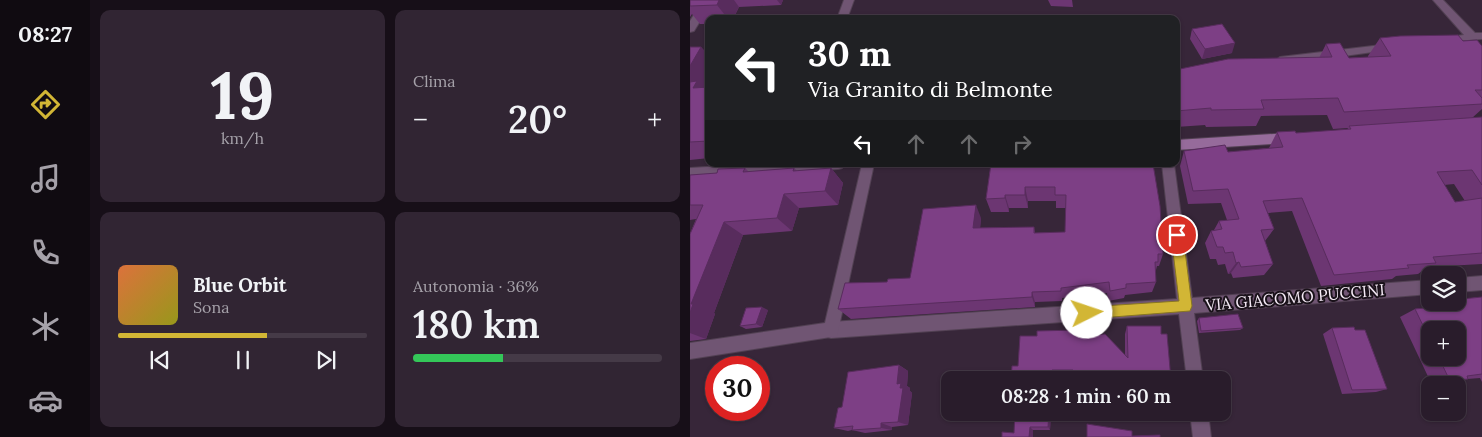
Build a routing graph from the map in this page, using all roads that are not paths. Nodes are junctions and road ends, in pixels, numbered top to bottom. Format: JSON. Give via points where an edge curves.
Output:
{"nodes":[{"id":1,"x":708,"y":0,"type":"edge"},
{"id":2,"x":849,"y":0,"type":"edge"},
{"id":3,"x":1438,"y":0,"type":"edge"},
{"id":4,"x":843,"y":15,"type":"edge"},
{"id":5,"x":690,"y":30,"type":"edge"},
{"id":6,"x":1477,"y":36,"type":"edge"},
{"id":7,"x":1454,"y":39,"type":"junction"},
{"id":8,"x":1435,"y":41,"type":"edge"},
{"id":9,"x":1406,"y":45,"type":"edge"},
{"id":10,"x":1465,"y":53,"type":"edge"},
{"id":11,"x":1266,"y":62,"type":"edge"},
{"id":12,"x":1304,"y":137,"type":"edge"},
{"id":13,"x":1180,"y":144,"type":"edge"},
{"id":14,"x":776,"y":167,"type":"edge"},
{"id":15,"x":867,"y":167,"type":"edge"},
{"id":16,"x":1168,"y":167,"type":"edge"},
{"id":17,"x":690,"y":173,"type":"edge"},
{"id":18,"x":1482,"y":282,"type":"edge"},
{"id":19,"x":1466,"y":283,"type":"edge"},
{"id":20,"x":1421,"y":288,"type":"edge"},
{"id":21,"x":1186,"y":306,"type":"junction"},
{"id":22,"x":831,"y":330,"type":"junction"},
{"id":23,"x":690,"y":350,"type":"edge"},
{"id":24,"x":1194,"y":371,"type":"edge"},
{"id":25,"x":1200,"y":421,"type":"edge"},
{"id":26,"x":1202,"y":437,"type":"edge"}],
"edges":[{"from":1,"to":5,"type":"street"},
{"from":2,"to":4,"type":"street"},
{"from":3,"to":6,"type":"street"},
{"from":6,"to":7,"type":"street"},
{"from":7,"to":8,"type":"street"},
{"from":7,"to":10,"type":"street"},
{"from":9,"to":11,"type":"street"},
{"from":12,"to":13,"type":"main road"},
{"from":14,"to":17,"type":"street"},
{"from":15,"to":22,"type":"street"},
{"from":16,"to":21,"type":"street"},
{"from":18,"to":19,"type":"street"},
{"from":20,"to":21,"type":"street","name":"VIA GIACOMO PUCCINI"},
{"from":21,"to":22,"type":"street","name":"VIA GIACOMO PUCCINI"},
{"from":21,"to":24,"type":"street"},
{"from":22,"to":23,"type":"street","name":"VIA GIACOMO PUCCINI"},
{"from":25,"to":26,"type":"street"}]}
